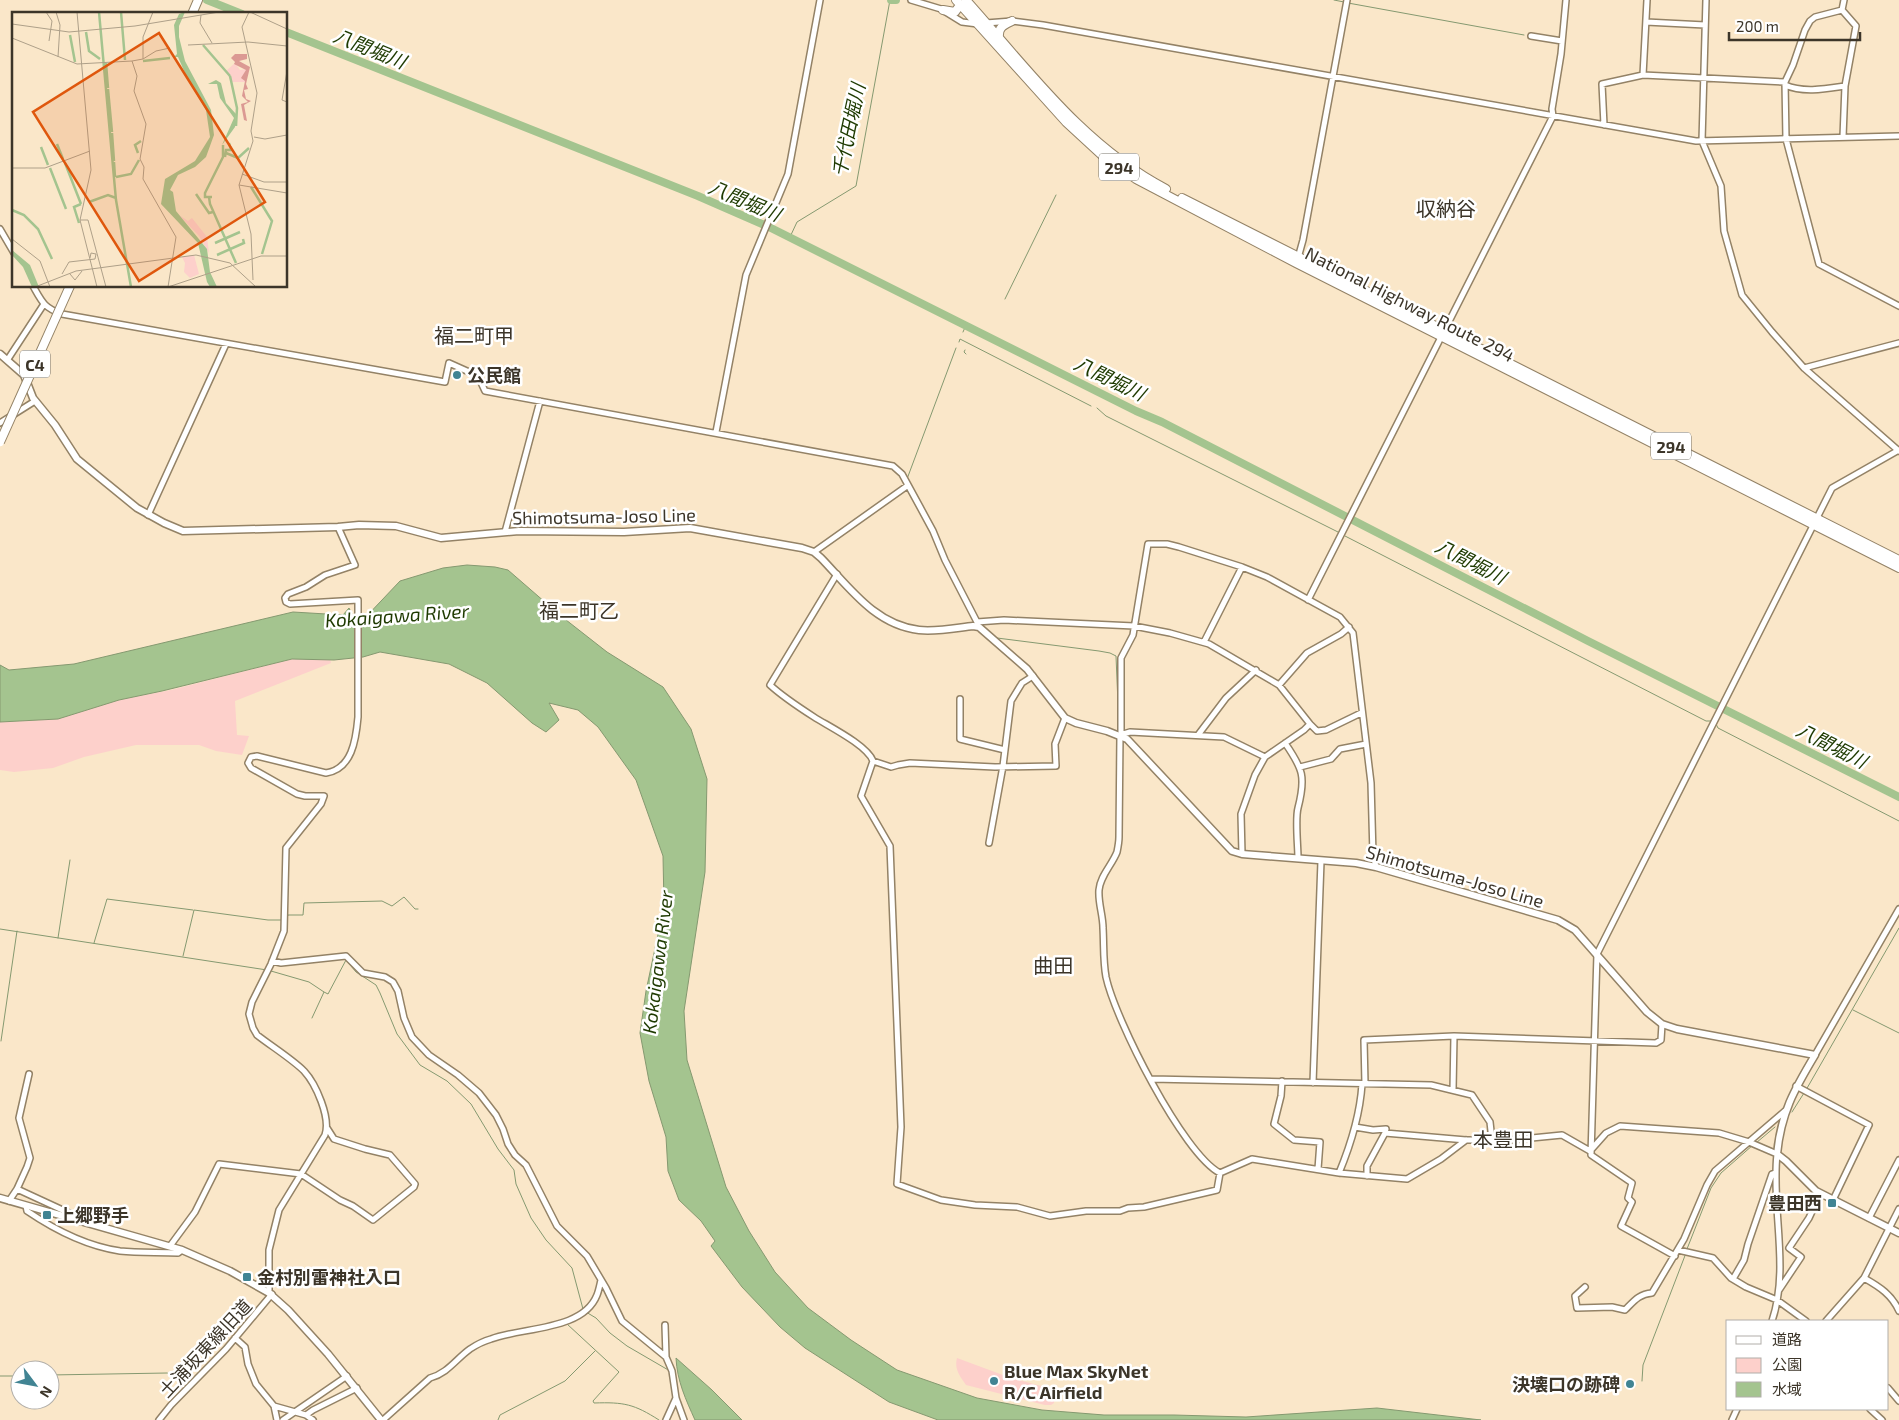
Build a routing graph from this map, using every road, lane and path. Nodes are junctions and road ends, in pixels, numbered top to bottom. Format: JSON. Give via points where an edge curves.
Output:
{"nodes":[{"id":1,"x":198,"y":0,"type":"edge"},
{"id":2,"x":820,"y":0,"type":"edge"},
{"id":3,"x":911,"y":0,"type":"edge"},
{"id":4,"x":1347,"y":0,"type":"edge"},
{"id":5,"x":1566,"y":0,"type":"edge"},
{"id":6,"x":1646,"y":0,"type":"edge"},
{"id":7,"x":1706,"y":0,"type":"edge"},
{"id":8,"x":1844,"y":0,"type":"edge"},
{"id":9,"x":961,"y":2,"type":"edge"},
{"id":10,"x":942,"y":10,"type":"junction"},
{"id":11,"x":1842,"y":10,"type":"junction"},
{"id":12,"x":193,"y":12,"type":"edge"},
{"id":13,"x":1012,"y":21,"type":"junction"},
{"id":14,"x":1646,"y":22,"type":"junction"},
{"id":15,"x":986,"y":23,"type":"junction"},
{"id":16,"x":977,"y":24,"type":"junction"},
{"id":17,"x":1705,"y":25,"type":"junction"},
{"id":18,"x":1531,"y":36,"type":"dead end"},
{"id":19,"x":999,"y":37,"type":"junction"},
{"id":20,"x":1562,"y":41,"type":"junction"},
{"id":21,"x":1643,"y":75,"type":"junction"},
{"id":22,"x":1333,"y":77,"type":"junction"},
{"id":23,"x":1704,"y":78,"type":"junction"},
{"id":24,"x":1785,"y":83,"type":"junction"},
{"id":25,"x":1845,"y":86,"type":"junction"},
{"id":26,"x":1553,"y":116,"type":"junction"},
{"id":27,"x":1604,"y":125,"type":"junction"},
{"id":28,"x":1899,"y":136,"type":"edge"},
{"id":29,"x":1842,"y":137,"type":"junction"},
{"id":30,"x":1786,"y":139,"type":"junction"},
{"id":31,"x":1702,"y":141,"type":"junction"},
{"id":32,"x":0,"y":229,"type":"edge"},
{"id":33,"x":12,"y":250,"type":"edge"},
{"id":34,"x":1297,"y":260,"type":"junction"},
{"id":35,"x":34,"y":288,"type":"edge"},
{"id":36,"x":69,"y":288,"type":"edge"},
{"id":37,"x":44,"y":304,"type":"junction"},
{"id":38,"x":1899,"y":306,"type":"edge"},
{"id":39,"x":1443,"y":333,"type":"junction"},
{"id":40,"x":1899,"y":343,"type":"edge"},
{"id":41,"x":226,"y":344,"type":"junction"},
{"id":42,"x":0,"y":354,"type":"edge"},
{"id":43,"x":8,"y":359,"type":"junction"},
{"id":44,"x":1804,"y":368,"type":"junction"},
{"id":45,"x":35,"y":401,"type":"junction"},
{"id":46,"x":540,"y":401,"type":"junction"},
{"id":47,"x":0,"y":423,"type":"edge"},
{"id":48,"x":716,"y":432,"type":"junction"},
{"id":49,"x":0,"y":442,"type":"edge"},
{"id":50,"x":1899,"y":451,"type":"edge"},
{"id":51,"x":907,"y":486,"type":"junction"},
{"id":52,"x":148,"y":516,"type":"junction"},
{"id":53,"x":1814,"y":522,"type":"junction"},
{"id":54,"x":338,"y":527,"type":"junction"},
{"id":55,"x":506,"y":532,"type":"junction"},
{"id":56,"x":814,"y":552,"type":"junction"},
{"id":57,"x":1899,"y":560,"type":"edge"},
{"id":58,"x":1242,"y":567,"type":"junction"},
{"id":59,"x":1899,"y":568,"type":"edge"},
{"id":60,"x":837,"y":574,"type":"junction"},
{"id":61,"x":1308,"y":600,"type":"junction"},
{"id":62,"x":977,"y":624,"type":"junction"},
{"id":63,"x":1134,"y":626,"type":"junction"},
{"id":64,"x":1349,"y":627,"type":"junction"},
{"id":65,"x":1204,"y":642,"type":"junction"},
{"id":66,"x":1256,"y":670,"type":"junction"},
{"id":67,"x":1033,"y":676,"type":"junction"},
{"id":68,"x":1279,"y":685,"type":"junction"},
{"id":69,"x":960,"y":699,"type":"dead end"},
{"id":70,"x":1361,"y":713,"type":"junction"},
{"id":71,"x":1065,"y":718,"type":"junction"},
{"id":72,"x":1310,"y":724,"type":"junction"},
{"id":73,"x":1121,"y":734,"type":"junction"},
{"id":74,"x":1198,"y":735,"type":"junction"},
{"id":75,"x":1286,"y":743,"type":"junction"},
{"id":76,"x":1366,"y":744,"type":"junction"},
{"id":77,"x":1005,"y":750,"type":"junction"},
{"id":78,"x":1265,"y":757,"type":"junction"},
{"id":79,"x":873,"y":761,"type":"junction"},
{"id":80,"x":1003,"y":766,"type":"junction"},
{"id":81,"x":1300,"y":767,"type":"junction"},
{"id":82,"x":989,"y":843,"type":"dead end"},
{"id":83,"x":1242,"y":854,"type":"junction"},
{"id":84,"x":1298,"y":858,"type":"junction"},
{"id":85,"x":1321,"y":860,"type":"junction"},
{"id":86,"x":1376,"y":867,"type":"junction"},
{"id":87,"x":1899,"y":909,"type":"edge"},
{"id":88,"x":1597,"y":954,"type":"junction"},
{"id":89,"x":272,"y":962,"type":"junction"},
{"id":90,"x":1662,"y":1024,"type":"junction"},
{"id":91,"x":1454,"y":1036,"type":"junction"},
{"id":92,"x":1594,"y":1040,"type":"junction"},
{"id":93,"x":1815,"y":1055,"type":"junction"},
{"id":94,"x":29,"y":1074,"type":"dead end"},
{"id":95,"x":1151,"y":1079,"type":"junction"},
{"id":96,"x":1282,"y":1081,"type":"junction"},
{"id":97,"x":1313,"y":1082,"type":"junction"},
{"id":98,"x":1363,"y":1084,"type":"junction"},
{"id":99,"x":1799,"y":1088,"type":"junction"},
{"id":100,"x":1453,"y":1090,"type":"junction"},
{"id":101,"x":1785,"y":1111,"type":"junction"},
{"id":102,"x":1355,"y":1127,"type":"junction"},
{"id":103,"x":328,"y":1128,"type":"junction"},
{"id":104,"x":1385,"y":1133,"type":"junction"},
{"id":105,"x":1466,"y":1140,"type":"junction"},
{"id":106,"x":1492,"y":1140,"type":"junction"},
{"id":107,"x":1749,"y":1142,"type":"junction"},
{"id":108,"x":1590,"y":1151,"type":"junction"},
{"id":109,"x":1777,"y":1154,"type":"junction"},
{"id":110,"x":1899,"y":1160,"type":"edge"},
{"id":111,"x":1318,"y":1169,"type":"junction"},
{"id":112,"x":1339,"y":1172,"type":"junction"},
{"id":113,"x":1220,"y":1173,"type":"junction"},
{"id":114,"x":1775,"y":1173,"type":"junction"},
{"id":115,"x":300,"y":1174,"type":"junction"},
{"id":116,"x":1367,"y":1176,"type":"junction"},
{"id":117,"x":17,"y":1189,"type":"junction"},
{"id":118,"x":1820,"y":1194,"type":"junction"},
{"id":119,"x":0,"y":1198,"type":"edge"},
{"id":120,"x":1833,"y":1200,"type":"junction"},
{"id":121,"x":9,"y":1201,"type":"junction"},
{"id":122,"x":26,"y":1206,"type":"junction"},
{"id":123,"x":1899,"y":1209,"type":"edge"},
{"id":124,"x":1869,"y":1218,"type":"junction"},
{"id":125,"x":73,"y":1219,"type":"junction"},
{"id":126,"x":1890,"y":1228,"type":"junction"},
{"id":127,"x":1899,"y":1233,"type":"edge"},
{"id":128,"x":170,"y":1246,"type":"junction"},
{"id":129,"x":182,"y":1250,"type":"junction"},
{"id":130,"x":1680,"y":1251,"type":"junction"},
{"id":131,"x":1674,"y":1256,"type":"junction"},
{"id":132,"x":1864,"y":1278,"type":"junction"},
{"id":133,"x":1733,"y":1279,"type":"junction"},
{"id":134,"x":601,"y":1280,"type":"junction"},
{"id":135,"x":1585,"y":1287,"type":"dead end"},
{"id":136,"x":1778,"y":1293,"type":"junction"},
{"id":137,"x":270,"y":1294,"type":"junction"},
{"id":138,"x":1777,"y":1300,"type":"junction"},
{"id":139,"x":1899,"y":1311,"type":"edge"},
{"id":140,"x":1772,"y":1320,"type":"edge"},
{"id":141,"x":1805,"y":1320,"type":"edge"},
{"id":142,"x":1827,"y":1320,"type":"edge"},
{"id":143,"x":665,"y":1325,"type":"dead end"},
{"id":144,"x":235,"y":1338,"type":"junction"},
{"id":145,"x":666,"y":1356,"type":"junction"},
{"id":146,"x":347,"y":1376,"type":"junction"},
{"id":147,"x":357,"y":1388,"type":"junction"},
{"id":148,"x":1889,"y":1389,"type":"edge"},
{"id":149,"x":676,"y":1398,"type":"junction"},
{"id":150,"x":1899,"y":1401,"type":"edge"},
{"id":151,"x":274,"y":1406,"type":"junction"},
{"id":152,"x":1871,"y":1410,"type":"edge"},
{"id":153,"x":295,"y":1412,"type":"junction"},
{"id":154,"x":306,"y":1415,"type":"junction"},
{"id":155,"x":159,"y":1420,"type":"edge"},
{"id":156,"x":277,"y":1420,"type":"edge"},
{"id":157,"x":283,"y":1420,"type":"edge"},
{"id":158,"x":313,"y":1420,"type":"edge"},
{"id":159,"x":382,"y":1420,"type":"edge"},
{"id":160,"x":666,"y":1420,"type":"edge"},
{"id":161,"x":684,"y":1420,"type":"edge"},
{"id":162,"x":1882,"y":1420,"type":"edge"}],
"edges":[{"from":1,"to":12,"type":"highway"},
{"from":2,"to":48,"type":"street","via":[[788,174],[746,275]]},
{"from":3,"to":10,"type":"street"},
{"from":4,"to":22,"type":"street"},
{"from":5,"to":20,"type":"street"},
{"from":6,"to":14,"type":"street"},
{"from":7,"to":17,"type":"street"},
{"from":8,"to":11,"type":"street"},
{"from":9,"to":10,"type":"highway","via":[[955,12]]},
{"from":9,"to":15,"type":"highway","name":"National Highway Route 294","number":"294"},
{"from":9,"to":16,"type":"highway","name":"National Highway Route 294","number":"294"},
{"from":10,"to":16,"type":"street","via":[[962,22]]},
{"from":11,"to":24,"type":"street","via":[[1810,20]]},
{"from":11,"to":25,"type":"street","via":[[1856,26]]},
{"from":13,"to":15,"type":"street"},
{"from":13,"to":19,"type":"highway","via":[[1000,29]]},
{"from":13,"to":22,"type":"street"},
{"from":14,"to":17,"type":"street"},
{"from":14,"to":21,"type":"street"},
{"from":15,"to":16,"type":"street"},
{"from":15,"to":19,"type":"highway","name":"National Highway Route 294","number":"294"},
{"from":16,"to":34,"type":"highway","name":"National Highway Route 294","number":"294","via":[[1066,122],[1104,157],[1136,179]]},
{"from":17,"to":23,"type":"street"},
{"from":18,"to":20,"type":"street"},
{"from":19,"to":34,"type":"highway","name":"National Highway Route 294","number":"294","via":[[1086,133],[1122,163]]},
{"from":20,"to":26,"type":"street"},
{"from":21,"to":23,"type":"street"},
{"from":21,"to":27,"type":"street","via":[[1602,84]]},
{"from":22,"to":26,"type":"street"},
{"from":22,"to":34,"type":"street","via":[[1304,240]]},
{"from":23,"to":24,"type":"street"},
{"from":23,"to":31,"type":"street"},
{"from":24,"to":25,"type":"street","via":[[1793,89],[1806,90]]},
{"from":24,"to":30,"type":"street"},
{"from":25,"to":29,"type":"street"},
{"from":26,"to":27,"type":"street"},
{"from":26,"to":39,"type":"street"},
{"from":27,"to":31,"type":"street"},
{"from":28,"to":29,"type":"street"},
{"from":29,"to":30,"type":"street"},
{"from":30,"to":31,"type":"street"},
{"from":30,"to":38,"type":"street","via":[[1818,264]]},
{"from":31,"to":44,"type":"street","via":[[1721,186],[1724,231],[1742,295]]},
{"from":32,"to":33,"type":"street"},
{"from":34,"to":39,"type":"highway","name":"National Highway Route 294","number":"294"},
{"from":35,"to":37,"type":"street"},
{"from":36,"to":49,"type":"highway","number":"C4","bridge":true},
{"from":37,"to":41,"type":"street","via":[[62,314]]},
{"from":37,"to":43,"type":"street"},
{"from":39,"to":53,"type":"highway","name":"National Highway Route 294","number":"294"},
{"from":39,"to":61,"type":"street"},
{"from":40,"to":44,"type":"street"},
{"from":41,"to":46,"type":"street","via":[[445,382],[449,363],[478,376],[485,390]]},
{"from":41,"to":52,"type":"street"},
{"from":42,"to":43,"type":"main road","name":"Shimotsuma-Joso Line"},
{"from":43,"to":45,"type":"main road","name":"Shimotsuma-Joso Line","via":[[24,375]]},
{"from":44,"to":50,"type":"street"},
{"from":45,"to":47,"type":"street"},
{"from":45,"to":52,"type":"main road","name":"Shimotsuma-Joso Line","via":[[77,459]]},
{"from":46,"to":48,"type":"street"},
{"from":46,"to":55,"type":"street"},
{"from":48,"to":51,"type":"street","via":[[893,466],[902,474]]},
{"from":50,"to":53,"type":"street","via":[[1832,488]]},
{"from":51,"to":56,"type":"street"},
{"from":51,"to":62,"type":"street"},
{"from":52,"to":54,"type":"main road","name":"Shimotsuma-Joso Line","via":[[190,532]]},
{"from":53,"to":57,"type":"highway","name":"National Highway Route 294","number":"294"},
{"from":53,"to":59,"type":"highway","name":"National Highway Route 294","number":"294"},
{"from":53,"to":88,"type":"street"},
{"from":54,"to":55,"type":"main road","name":"Shimotsuma-Joso Line","via":[[396,526],[441,538]]},
{"from":54,"to":89,"type":"street","via":[[355,565],[326,575],[285,598],[290,604],[358,600],[356,734],[351,754],[340,768],[326,773],[257,756],[251,757],[248,763],[251,768],[296,794],[324,796],[286,848],[284,931]]},
{"from":55,"to":56,"type":"main road","name":"Shimotsuma-Joso Line","via":[[696,529]]},
{"from":56,"to":60,"type":"main road","name":"Shimotsuma-Joso Line"},
{"from":58,"to":61,"type":"street"},
{"from":58,"to":63,"type":"street","via":[[1167,544],[1148,544]]},
{"from":58,"to":65,"type":"street"},
{"from":60,"to":62,"type":"main road","name":"Shimotsuma-Joso Line","via":[[872,611],[908,627],[929,631]]},
{"from":60,"to":79,"type":"street","via":[[770,684],[777,692],[836,729]]},
{"from":61,"to":64,"type":"street","via":[[1340,617]]},
{"from":62,"to":63,"type":"street","via":[[1004,620]]},
{"from":62,"to":67,"type":"main road"},
{"from":63,"to":65,"type":"street"},
{"from":63,"to":73,"type":"street","via":[[1121,658]]},
{"from":64,"to":68,"type":"street","via":[[1307,653]]},
{"from":64,"to":70,"type":"street","via":[[1353,633]]},
{"from":65,"to":66,"type":"street"},
{"from":66,"to":68,"type":"street"},
{"from":66,"to":74,"type":"street","via":[[1226,698]]},
{"from":67,"to":71,"type":"main road"},
{"from":67,"to":77,"type":"street","via":[[1022,683],[1011,701]]},
{"from":68,"to":72,"type":"street"},
{"from":69,"to":77,"type":"street","via":[[960,740]]},
{"from":70,"to":72,"type":"street","via":[[1326,730],[1318,731]]},
{"from":70,"to":76,"type":"street"},
{"from":71,"to":73,"type":"main road","name":"Shimotsuma-Joso Line"},
{"from":71,"to":80,"type":"street","via":[[1055,744],[1056,766]]},
{"from":72,"to":75,"type":"street"},
{"from":73,"to":74,"type":"street"},
{"from":73,"to":83,"type":"main road","name":"Shimotsuma-Joso Line","via":[[1223,843]]},
{"from":73,"to":95,"type":"street","via":[[1117,852],[1099,889],[1104,927],[1103,953],[1114,1003]]},
{"from":74,"to":78,"type":"street","via":[[1224,737]]},
{"from":75,"to":78,"type":"street"},
{"from":75,"to":81,"type":"street"},
{"from":76,"to":81,"type":"street","via":[[1340,749],[1331,759]]},
{"from":76,"to":86,"type":"street"},
{"from":77,"to":80,"type":"street"},
{"from":78,"to":83,"type":"street","via":[[1241,814]]},
{"from":79,"to":80,"type":"street","via":[[891,768],[910,764]]},
{"from":79,"to":113,"type":"street","via":[[861,796],[890,846],[901,1127],[897,1184],[941,1200],[1017,1208],[1050,1216],[1120,1211],[1217,1190]]},
{"from":80,"to":82,"type":"street"},
{"from":81,"to":84,"type":"street","via":[[1303,791],[1298,808]]},
{"from":83,"to":84,"type":"main road","name":"Shimotsuma-Joso Line"},
{"from":84,"to":85,"type":"main road","name":"Shimotsuma-Joso Line"},
{"from":85,"to":86,"type":"main road","name":"Shimotsuma-Joso Line"},
{"from":85,"to":97,"type":"street"},
{"from":86,"to":88,"type":"main road","name":"Shimotsuma-Joso Line","via":[[1558,920],[1576,930]]},
{"from":87,"to":93,"type":"street"},
{"from":88,"to":90,"type":"main road","name":"Shimotsuma-Joso Line","via":[[1647,1012]]},
{"from":88,"to":92,"type":"street"},
{"from":89,"to":103,"type":"street","via":[[252,1002],[249,1014],[253,1028],[258,1036],[304,1071],[318,1092]]},
{"from":89,"to":134,"type":"street","via":[[346,956],[363,973],[393,982],[412,1037],[429,1055],[479,1093],[496,1115],[508,1144],[526,1165],[557,1226],[587,1256]]},
{"from":90,"to":92,"type":"street","via":[[1661,1040],[1656,1043]]},
{"from":90,"to":93,"type":"main road","name":"Shimotsuma-Joso Line"},
{"from":91,"to":92,"type":"street"},
{"from":91,"to":98,"type":"street","via":[[1364,1040]]},
{"from":91,"to":100,"type":"street"},
{"from":92,"to":108,"type":"street"},
{"from":93,"to":99,"type":"main road"},
{"from":94,"to":117,"type":"street","via":[[19,1118],[30,1158]]},
{"from":95,"to":96,"type":"street"},
{"from":95,"to":113,"type":"street","via":[[1185,1138],[1211,1168]]},
{"from":96,"to":97,"type":"street"},
{"from":96,"to":111,"type":"street","via":[[1274,1124],[1294,1140],[1320,1142]]},
{"from":97,"to":98,"type":"street"},
{"from":98,"to":100,"type":"street","via":[[1431,1085]]},
{"from":98,"to":102,"type":"street"},
{"from":99,"to":101,"type":"main road"},
{"from":99,"to":120,"type":"street","via":[[1869,1126]]},
{"from":100,"to":106,"type":"street","via":[[1472,1095],[1490,1122]]},
{"from":101,"to":107,"type":"street"},
{"from":101,"to":109,"type":"main road"},
{"from":102,"to":104,"type":"street","via":[[1386,1129]]},
{"from":102,"to":112,"type":"street"},
{"from":103,"to":115,"type":"street"},
{"from":103,"to":115,"type":"street","via":[[334,1139],[390,1155],[415,1184],[414,1187],[373,1220]]},
{"from":104,"to":105,"type":"street"},
{"from":104,"to":116,"type":"street","via":[[1367,1166]]},
{"from":105,"to":106,"type":"street"},
{"from":105,"to":116,"type":"street","via":[[1407,1179]]},
{"from":106,"to":108,"type":"street","via":[[1562,1135]]},
{"from":107,"to":108,"type":"street","via":[[1708,1132],[1620,1126],[1606,1133]]},
{"from":107,"to":109,"type":"street"},
{"from":107,"to":130,"type":"street","via":[[1711,1177]]},
{"from":108,"to":131,"type":"street","via":[[1591,1155],[1632,1184],[1628,1198],[1632,1202],[1621,1226]]},
{"from":109,"to":114,"type":"street"},
{"from":109,"to":118,"type":"main road"},
{"from":110,"to":124,"type":"street"},
{"from":111,"to":112,"type":"street"},
{"from":111,"to":113,"type":"street","via":[[1252,1159]]},
{"from":112,"to":116,"type":"street"},
{"from":114,"to":133,"type":"street","via":[[1744,1260]]},
{"from":114,"to":136,"type":"street","via":[[1780,1267]]},
{"from":115,"to":128,"type":"street","via":[[219,1164],[195,1212]]},
{"from":115,"to":137,"type":"street","via":[[279,1210],[275,1224],[269,1250]]},
{"from":117,"to":121,"type":"street"},
{"from":117,"to":125,"type":"street","via":[[69,1213]]},
{"from":118,"to":120,"type":"main road"},
{"from":118,"to":136,"type":"street","via":[[1789,1248],[1801,1257]]},
{"from":119,"to":121,"type":"main road"},
{"from":120,"to":124,"type":"main road"},
{"from":121,"to":122,"type":"main road"},
{"from":122,"to":125,"type":"main road"},
{"from":122,"to":129,"type":"street","via":[[27,1211],[41,1220],[99,1246],[121,1251],[178,1253]]},
{"from":123,"to":126,"type":"street"},
{"from":124,"to":126,"type":"main road"},
{"from":125,"to":128,"type":"main road"},
{"from":126,"to":127,"type":"main road"},
{"from":126,"to":132,"type":"street"},
{"from":128,"to":129,"type":"main road"},
{"from":129,"to":137,"type":"main road","via":[[230,1270]]},
{"from":130,"to":131,"type":"street"},
{"from":130,"to":133,"type":"street","via":[[1712,1258]]},
{"from":131,"to":135,"type":"street","via":[[1655,1290],[1638,1297],[1625,1310],[1577,1308],[1575,1296]]},
{"from":132,"to":139,"type":"street","via":[[1881,1287],[1896,1302]]},
{"from":132,"to":142,"type":"street"},
{"from":133,"to":138,"type":"street"},
{"from":134,"to":145,"type":"street","via":[[622,1321]]},
{"from":134,"to":159,"type":"street","via":[[597,1295],[580,1313],[565,1322],[491,1338],[470,1349],[452,1367],[430,1378]]},
{"from":136,"to":138,"type":"street"},
{"from":137,"to":144,"type":"street","name":"土浦坂東線旧道"},
{"from":137,"to":146,"type":"main road","via":[[303,1325]]},
{"from":138,"to":140,"type":"street"},
{"from":138,"to":141,"type":"street"},
{"from":143,"to":145,"type":"street"},
{"from":144,"to":151,"type":"street","via":[[245,1348],[256,1384]]},
{"from":144,"to":155,"type":"street","name":"土浦坂東線旧道"},
{"from":145,"to":149,"type":"street","via":[[672,1370]]},
{"from":146,"to":147,"type":"main road"},
{"from":146,"to":153,"type":"street"},
{"from":147,"to":154,"type":"street"},
{"from":147,"to":159,"type":"main road"},
{"from":148,"to":150,"type":"street"},
{"from":149,"to":160,"type":"street"},
{"from":149,"to":161,"type":"street"},
{"from":151,"to":153,"type":"street"},
{"from":151,"to":156,"type":"street"},
{"from":152,"to":162,"type":"street"},
{"from":153,"to":154,"type":"street"},
{"from":153,"to":157,"type":"street"},
{"from":154,"to":158,"type":"street"}]}
